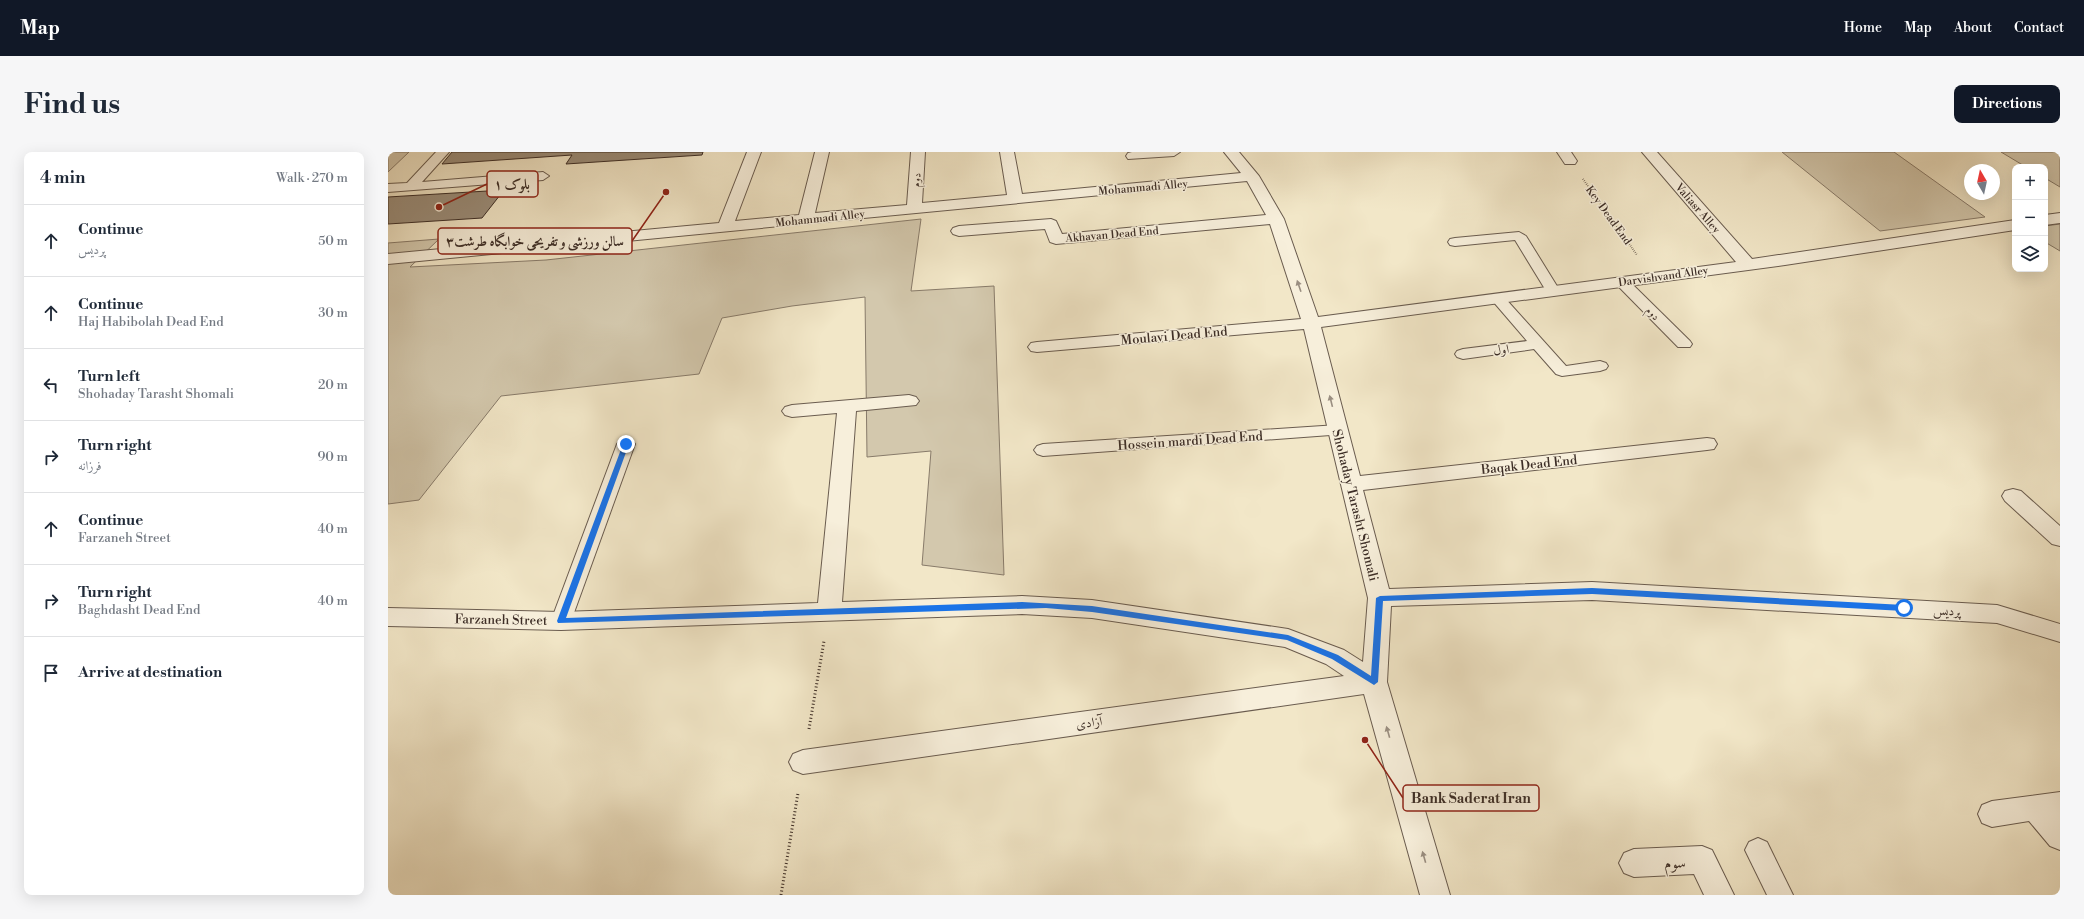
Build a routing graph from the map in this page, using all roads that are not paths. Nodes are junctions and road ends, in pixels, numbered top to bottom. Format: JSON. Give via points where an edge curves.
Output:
{"nodes":[{"id":1,"x":443,"y":152,"type":"edge"},
{"id":2,"x":754,"y":152,"type":"edge"},
{"id":3,"x":822,"y":152,"type":"edge"},
{"id":4,"x":918,"y":152,"type":"edge"},
{"id":5,"x":1007,"y":152,"type":"edge"},
{"id":6,"x":1174,"y":152,"type":"edge"},
{"id":7,"x":1231,"y":152,"type":"edge"},
{"id":8,"x":1649,"y":152,"type":"edge"},
{"id":9,"x":1132,"y":156,"type":"dead end"},
{"id":10,"x":543,"y":176,"type":"dead end"},
{"id":11,"x":1252,"y":176,"type":"junction"},
{"id":12,"x":411,"y":186,"type":"junction"},
{"id":13,"x":388,"y":188,"type":"edge"},
{"id":14,"x":1015,"y":199,"type":"junction"},
{"id":15,"x":914,"y":209,"type":"junction"},
{"id":16,"x":2060,"y":218,"type":"edge"},
{"id":17,"x":806,"y":219,"type":"junction"},
{"id":18,"x":1276,"y":219,"type":"junction"},
{"id":19,"x":2048,"y":220,"type":"edge"},
{"id":20,"x":2012,"y":225,"type":"edge"},
{"id":21,"x":725,"y":227,"type":"junction"},
{"id":22,"x":959,"y":231,"type":"dead end"},
{"id":23,"x":1456,"y":242,"type":"dead end"},
{"id":24,"x":388,"y":260,"type":"edge"},
{"id":25,"x":1748,"y":265,"type":"junction"},
{"id":26,"x":1622,"y":282,"type":"junction"},
{"id":27,"x":1553,"y":291,"type":"junction"},
{"id":28,"x":1498,"y":298,"type":"junction"},
{"id":29,"x":1311,"y":323,"type":"junction"},
{"id":30,"x":1540,"y":344,"type":"junction"},
{"id":31,"x":1684,"y":344,"type":"dead end"},
{"id":32,"x":1037,"y":347,"type":"dead end"},
{"id":33,"x":1463,"y":354,"type":"dead end"},
{"id":34,"x":1600,"y":366,"type":"dead end"},
{"id":35,"x":909,"y":401,"type":"dead end"},
{"id":36,"x":848,"y":406,"type":"junction"},
{"id":37,"x":792,"y":411,"type":"dead end"},
{"id":38,"x":1338,"y":430,"type":"junction"},
{"id":39,"x":626,"y":444,"type":"dead end"},
{"id":40,"x":1707,"y":444,"type":"dead end"},
{"id":41,"x":1043,"y":450,"type":"dead end"},
{"id":42,"x":1351,"y":484,"type":"junction"},
{"id":43,"x":2013,"y":496,"type":"dead end"},
{"id":44,"x":2060,"y":538,"type":"edge"},
{"id":45,"x":1380,"y":598,"type":"junction"},
{"id":46,"x":829,"y":612,"type":"junction"},
{"id":47,"x":388,"y":616,"type":"edge"},
{"id":48,"x":561,"y":621,"type":"junction"},
{"id":49,"x":2060,"y":633,"type":"edge"},
{"id":50,"x":1374,"y":682,"type":"junction"},
{"id":51,"x":803,"y":762,"type":"dead end"},
{"id":52,"x":2048,"y":806,"type":"edge"},
{"id":53,"x":1992,"y":814,"type":"dead end"},
{"id":54,"x":2060,"y":837,"type":"edge"},
{"id":55,"x":1758,"y":850,"type":"dead end"},
{"id":56,"x":1634,"y":863,"type":"dead end"},
{"id":57,"x":1435,"y":895,"type":"edge"},
{"id":58,"x":1719,"y":895,"type":"edge"},
{"id":59,"x":1780,"y":895,"type":"edge"}],
"edges":[{"from":1,"to":12,"type":"lane"},
{"from":2,"to":21,"type":"street"},
{"from":3,"to":17,"type":"street"},
{"from":4,"to":15,"type":"street","name":"دوم"},
{"from":5,"to":14,"type":"street"},
{"from":6,"to":9,"type":"lane"},
{"from":7,"to":11,"type":"street","name":"Shohaday Tarasht Shomali"},
{"from":8,"to":25,"type":"street","name":"Valiasr Alley"},
{"from":10,"to":12,"type":"lane"},
{"from":11,"to":14,"type":"street","name":"Mohammadi Alley"},
{"from":11,"to":18,"type":"street","name":"Shohaday Tarasht Shomali"},
{"from":12,"to":13,"type":"lane"},
{"from":14,"to":15,"type":"street","name":"Mohammadi Alley"},
{"from":15,"to":17,"type":"street","name":"Mohammadi Alley"},
{"from":16,"to":19,"type":"street"},
{"from":17,"to":21,"type":"street","name":"Mohammadi Alley"},
{"from":18,"to":22,"type":"street","name":"Akhavan Dead End","via":[[1056,239],[1051,224]]},
{"from":29,"to":18,"type":"street","name":"Shohaday Tarasht Shomali","one_way":true},
{"from":20,"to":25,"type":"street","name":"Darvishvand Alley"},
{"from":21,"to":24,"type":"street","name":"Mohammadi Alley"},
{"from":23,"to":27,"type":"lane","via":[[1519,236]]},
{"from":25,"to":26,"type":"street","name":"Darvishvand Alley"},
{"from":26,"to":27,"type":"street","name":"Darvishvand Alley"},
{"from":26,"to":31,"type":"lane","name":"دوم"},
{"from":27,"to":28,"type":"street","name":"Darvishvand Alley"},
{"from":28,"to":29,"type":"street","name":"Darvishvand Alley"},
{"from":28,"to":30,"type":"lane"},
{"from":29,"to":32,"type":"street","name":"Moulavi Dead End"},
{"from":38,"to":29,"type":"street","name":"Shohaday Tarasht Shomali","one_way":true},
{"from":30,"to":33,"type":"lane","name":"اول"},
{"from":30,"to":34,"type":"lane","via":[[1562,371]]},
{"from":35,"to":36,"type":"street"},
{"from":36,"to":37,"type":"street"},
{"from":36,"to":46,"type":"street"},
{"from":38,"to":41,"type":"lane","name":"Hossein mardi Dead End"},
{"from":38,"to":42,"type":"street","name":"Shohaday Tarasht Shomali"},
{"from":39,"to":48,"type":"lane"},
{"from":40,"to":42,"type":"street","name":"Baqak Dead End"},
{"from":42,"to":45,"type":"street","name":"Shohaday Tarasht Shomali"},
{"from":43,"to":44,"type":"street"},
{"from":45,"to":49,"type":"street","name":"پردیس","via":[[1592,591],[1997,614]]},
{"from":45,"to":50,"type":"street","name":"Shohaday Tarasht Shomali"},
{"from":46,"to":48,"type":"street","name":"Farzaneh Street"},
{"from":46,"to":50,"type":"street","name":"Farzaneh Street","via":[[1022,605],[1092,609],[1288,638],[1335,657]]},
{"from":47,"to":48,"type":"street","name":"Farzaneh Street"},
{"from":50,"to":51,"type":"street","name":"آزادی"},
{"from":57,"to":50,"type":"street","name":"Shohaday Tarasht Shomali","one_way":true},
{"from":52,"to":53,"type":"street"},
{"from":52,"to":54,"type":"street"},
{"from":55,"to":59,"type":"lane"},
{"from":56,"to":58,"type":"street","name":"سوم","via":[[1702,860]]}]}
